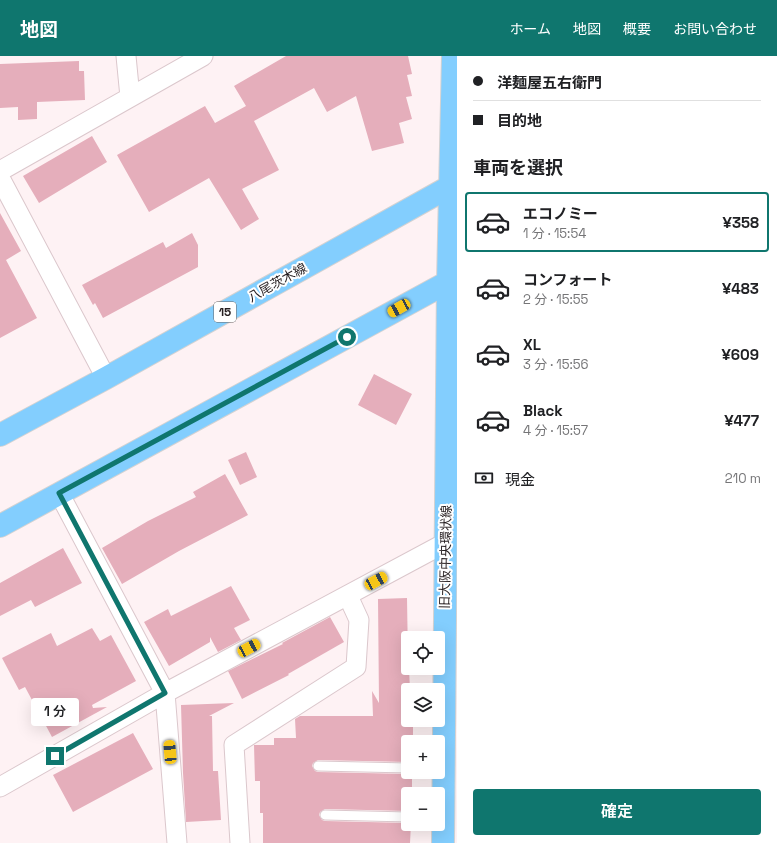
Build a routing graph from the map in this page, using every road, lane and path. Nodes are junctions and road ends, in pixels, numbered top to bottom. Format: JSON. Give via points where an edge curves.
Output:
{"nodes":[{"id":1,"x":126,"y":56,"type":"edge"},
{"id":2,"x":204,"y":56,"type":"edge"},
{"id":3,"x":453,"y":56,"type":"edge"},
{"id":4,"x":130,"y":97,"type":"junction"},
{"id":5,"x":0,"y":171,"type":"edge"},
{"id":6,"x":0,"y":178,"type":"edge"},
{"id":7,"x":450,"y":187,"type":"junction"},
{"id":8,"x":448,"y":282,"type":"junction"},
{"id":9,"x":106,"y":378,"type":"junction"},
{"id":10,"x":0,"y":435,"type":"edge"},
{"id":11,"x":452,"y":472,"type":"edge"},
{"id":12,"x":59,"y":493,"type":"junction"},
{"id":13,"x":0,"y":526,"type":"edge"},
{"id":14,"x":445,"y":543,"type":"junction"},
{"id":15,"x":348,"y":596,"type":"junction"},
{"id":16,"x":165,"y":693,"type":"junction"},
{"id":17,"x":442,"y":735,"type":"edge"},
{"id":18,"x":318,"y":766,"type":"dead end"},
{"id":19,"x":401,"y":768,"type":"edge"},
{"id":20,"x":0,"y":787,"type":"edge"},
{"id":21,"x":325,"y":815,"type":"dead end"},
{"id":22,"x":401,"y":817,"type":"edge"},
{"id":23,"x":442,"y":831,"type":"edge"},
{"id":24,"x":177,"y":843,"type":"edge"},
{"id":25,"x":240,"y":843,"type":"edge"},
{"id":26,"x":443,"y":843,"type":"edge"}],
"edges":[{"from":1,"to":4,"type":"street"},
{"from":2,"to":4,"type":"street"},
{"from":3,"to":7,"type":"main road","name":"旧大阪中央環状線"},
{"from":4,"to":5,"type":"street"},
{"from":6,"to":9,"type":"street"},
{"from":7,"to":8,"type":"main road","name":"旧大阪中央環状線"},
{"from":7,"to":9,"type":"main road","name":"八尾茨木線","number":"15"},
{"from":8,"to":11,"type":"main road","name":"旧大阪中央環状線"},
{"from":8,"to":12,"type":"main road"},
{"from":9,"to":10,"type":"main road","name":"八尾茨木線","number":"15"},
{"from":11,"to":14,"type":"main road","name":"旧大阪中央環状線"},
{"from":12,"to":13,"type":"main road"},
{"from":12,"to":16,"type":"street"},
{"from":14,"to":15,"type":"street"},
{"from":14,"to":17,"type":"main road","name":"旧大阪中央環状線"},
{"from":15,"to":16,"type":"street"},
{"from":15,"to":25,"type":"street","via":[[360,620],[356,667],[234,745]]},
{"from":16,"to":20,"type":"street"},
{"from":16,"to":24,"type":"street"},
{"from":18,"to":19,"type":"lane"},
{"from":21,"to":22,"type":"lane"},
{"from":23,"to":26,"type":"main road","name":"旧大阪中央環状線"}]}
